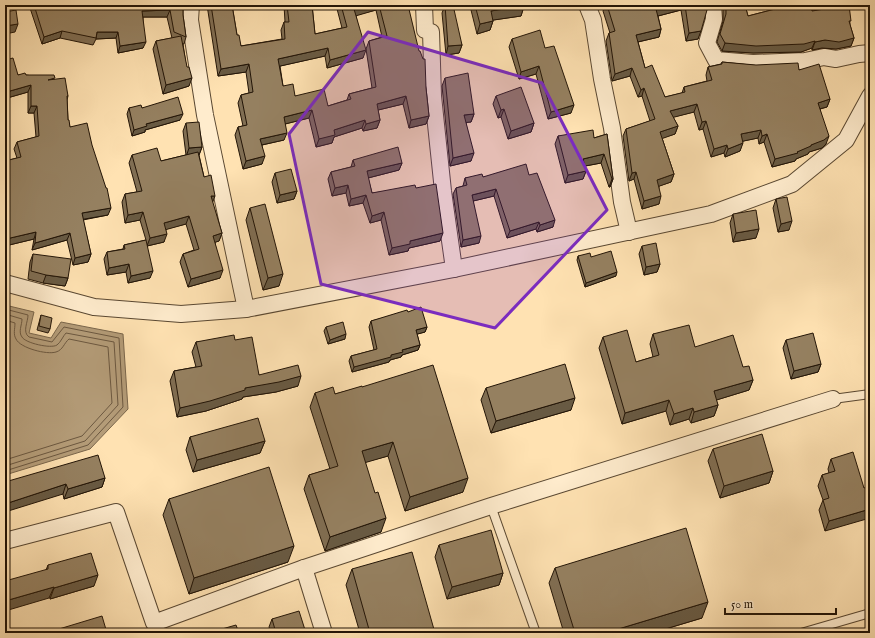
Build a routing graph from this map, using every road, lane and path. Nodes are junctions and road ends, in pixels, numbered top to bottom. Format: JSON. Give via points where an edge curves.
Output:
{"nodes":[{"id":1,"x":191,"y":5,"type":"edge"},
{"id":2,"x":424,"y":5,"type":"edge"},
{"id":3,"x":587,"y":5,"type":"edge"},
{"id":4,"x":713,"y":5,"type":"edge"},
{"id":5,"x":870,"y":53,"type":"edge"},
{"id":6,"x":870,"y":96,"type":"edge"},
{"id":7,"x":629,"y":232,"type":"junction"},
{"id":8,"x":454,"y":269,"type":"junction"},
{"id":9,"x":5,"y":283,"type":"edge"},
{"id":10,"x":246,"y":309,"type":"junction"},
{"id":11,"x":870,"y":394,"type":"edge"},
{"id":12,"x":833,"y":399,"type":"joint"},
{"id":13,"x":491,"y":506,"type":"junction"},
{"id":14,"x":5,"y":541,"type":"edge"},
{"id":15,"x":304,"y":568,"type":"junction"},
{"id":16,"x":870,"y":612,"type":"edge"},
{"id":17,"x":324,"y":633,"type":"edge"},
{"id":18,"x":536,"y":633,"type":"edge"},
{"id":19,"x":800,"y":633,"type":"edge"}],
"edges":[{"from":1,"to":10,"type":"street","via":[[190,20],[205,115]]},
{"from":2,"to":8,"type":"street","via":[[424,30],[431,32],[433,96],[442,191]]},
{"from":3,"to":7,"type":"street","via":[[593,20]]},
{"from":4,"to":5,"type":"street","via":[[714,19],[707,43],[716,60],[753,64],[805,61],[824,57],[836,59]]},
{"from":6,"to":7,"type":"street","via":[[846,140],[792,184],[711,214]]},
{"from":7,"to":8,"type":"street"},
{"from":8,"to":10,"type":"street"},
{"from":9,"to":10,"type":"street","via":[[94,307],[181,314]]},
{"from":11,"to":12,"type":"lane"},
{"from":12,"to":13,"type":"street"},
{"from":13,"to":15,"type":"street"},
{"from":13,"to":18,"type":"lane"},
{"from":14,"to":15,"type":"street","via":[[116,512],[154,623]]},
{"from":15,"to":17,"type":"street"},
{"from":16,"to":19,"type":"lane"}]}
